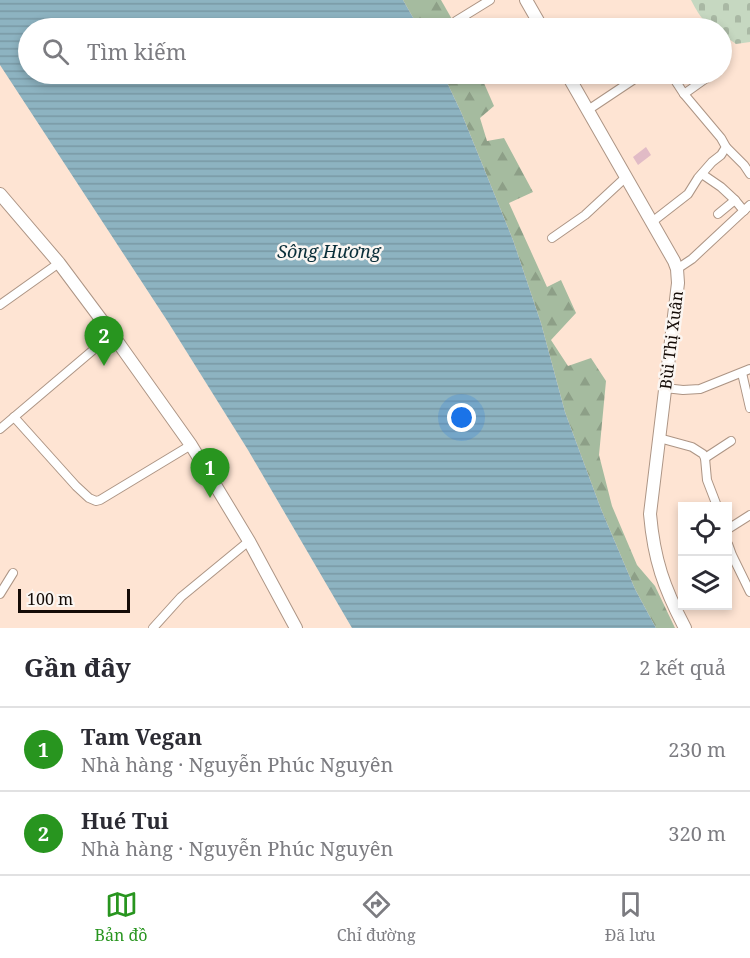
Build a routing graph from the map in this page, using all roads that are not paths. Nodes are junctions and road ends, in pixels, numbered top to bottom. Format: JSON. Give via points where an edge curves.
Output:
{"nodes":[{"id":1,"x":490,"y":0,"type":"edge"},
{"id":2,"x":526,"y":0,"type":"edge"},
{"id":3,"x":461,"y":18,"type":"edge"},
{"id":4,"x":536,"y":18,"type":"edge"},
{"id":5,"x":573,"y":84,"type":"edge"},
{"id":6,"x":627,"y":84,"type":"edge"},
{"id":7,"x":678,"y":84,"type":"edge"},
{"id":8,"x":698,"y":84,"type":"edge"},
{"id":9,"x":684,"y":94,"type":"junction"},
{"id":10,"x":588,"y":110,"type":"junction"},
{"id":11,"x":726,"y":147,"type":"junction"},
{"id":12,"x":702,"y":174,"type":"junction"},
{"id":13,"x":750,"y":174,"type":"edge"},
{"id":14,"x":626,"y":177,"type":"junction"},
{"id":15,"x":0,"y":194,"type":"edge"},
{"id":16,"x":735,"y":201,"type":"junction"},
{"id":17,"x":747,"y":208,"type":"edge"},
{"id":18,"x":718,"y":214,"type":"dead end"},
{"id":19,"x":652,"y":222,"type":"junction"},
{"id":20,"x":552,"y":238,"type":"dead end"},
{"id":21,"x":59,"y":262,"type":"junction"},
{"id":22,"x":677,"y":268,"type":"junction"},
{"id":23,"x":0,"y":305,"type":"edge"},
{"id":24,"x":112,"y":334,"type":"junction"},
{"id":25,"x":746,"y":371,"type":"edge"},
{"id":26,"x":665,"y":388,"type":"junction"},
{"id":27,"x":750,"y":408,"type":"edge"},
{"id":28,"x":14,"y":417,"type":"junction"},
{"id":29,"x":0,"y":429,"type":"edge"},
{"id":30,"x":659,"y":438,"type":"junction"},
{"id":31,"x":731,"y":441,"type":"dead end"},
{"id":32,"x":191,"y":445,"type":"junction"},
{"id":33,"x":705,"y":458,"type":"junction"},
{"id":34,"x":715,"y":502,"type":"edge"},
{"id":35,"x":750,"y":515,"type":"edge"},
{"id":36,"x":732,"y":526,"type":"edge"},
{"id":37,"x":249,"y":541,"type":"junction"},
{"id":38,"x":732,"y":555,"type":"edge"},
{"id":39,"x":13,"y":573,"type":"dead end"},
{"id":40,"x":750,"y":592,"type":"edge"},
{"id":41,"x":0,"y":594,"type":"edge"},
{"id":42,"x":153,"y":628,"type":"edge"},
{"id":43,"x":296,"y":628,"type":"edge"},
{"id":44,"x":685,"y":628,"type":"edge"}],
"edges":[{"from":1,"to":3,"type":"street"},
{"from":2,"to":4,"type":"street"},
{"from":5,"to":10,"type":"street","name":"Bùi Thị Xuân"},
{"from":6,"to":10,"type":"street"},
{"from":7,"to":9,"type":"street"},
{"from":8,"to":9,"type":"street"},
{"from":9,"to":11,"type":"street"},
{"from":10,"to":14,"type":"street","name":"Bùi Thị Xuân"},
{"from":11,"to":12,"type":"street"},
{"from":11,"to":13,"type":"street"},
{"from":12,"to":16,"type":"street"},
{"from":12,"to":19,"type":"street","via":[[688,194]]},
{"from":14,"to":19,"type":"street","name":"Bùi Thị Xuân"},
{"from":14,"to":20,"type":"street","via":[[594,208]]},
{"from":15,"to":21,"type":"street"},
{"from":16,"to":17,"type":"street"},
{"from":16,"to":18,"type":"street"},
{"from":17,"to":22,"type":"street"},
{"from":19,"to":22,"type":"street","name":"Bùi Thị Xuân"},
{"from":21,"to":23,"type":"street"},
{"from":21,"to":24,"type":"street"},
{"from":22,"to":26,"type":"street","name":"Bùi Thị Xuân"},
{"from":24,"to":28,"type":"street"},
{"from":24,"to":32,"type":"street"},
{"from":25,"to":26,"type":"street","via":[[695,390]]},
{"from":25,"to":27,"type":"street"},
{"from":26,"to":30,"type":"street","name":"Bùi Thị Xuân"},
{"from":28,"to":29,"type":"street"},
{"from":28,"to":32,"type":"street","via":[[76,486],[96,501]]},
{"from":30,"to":33,"type":"street","via":[[699,449]]},
{"from":30,"to":44,"type":"street","name":"Bùi Thị Xuân","via":[[650,514],[652,541],[659,569]]},
{"from":31,"to":33,"type":"street"},
{"from":32,"to":37,"type":"street"},
{"from":33,"to":34,"type":"street"},
{"from":35,"to":36,"type":"street"},
{"from":37,"to":42,"type":"street","via":[[181,597]]},
{"from":37,"to":43,"type":"street"},
{"from":38,"to":40,"type":"street"},
{"from":39,"to":41,"type":"street"}]}
